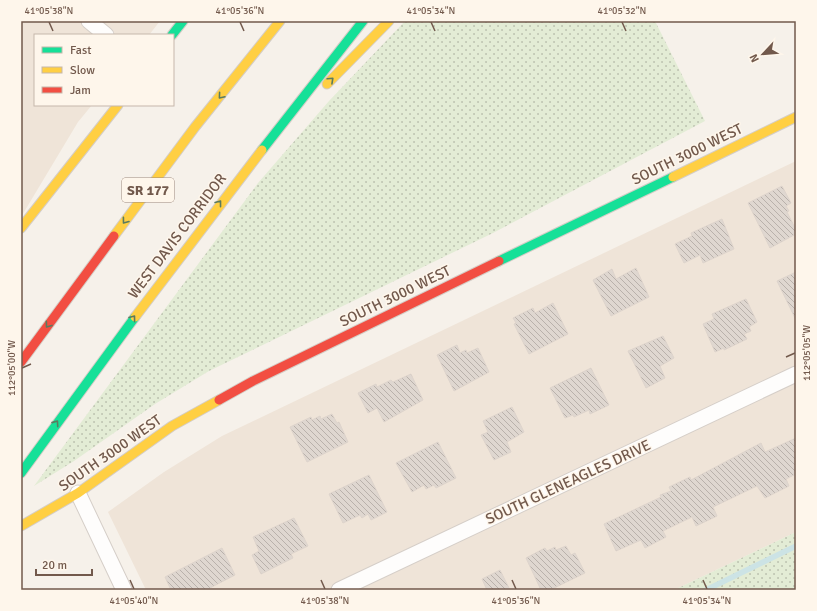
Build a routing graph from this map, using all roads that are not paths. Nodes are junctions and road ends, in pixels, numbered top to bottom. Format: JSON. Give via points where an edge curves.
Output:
{"nodes":[{"id":1,"x":88,"y":21,"type":"edge"},
{"id":2,"x":183,"y":21,"type":"edge"},
{"id":3,"x":268,"y":21,"type":"edge"},
{"id":4,"x":280,"y":21,"type":"edge"},
{"id":5,"x":363,"y":21,"type":"edge"},
{"id":6,"x":389,"y":21,"type":"edge"},
{"id":7,"x":105,"y":34,"type":"edge"},
{"id":8,"x":173,"y":34,"type":"edge"},
{"id":9,"x":231,"y":84,"type":"junction"},
{"id":10,"x":117,"y":106,"type":"edge"},
{"id":11,"x":796,"y":117,"type":"edge"},
{"id":12,"x":272,"y":135,"type":"junction"},
{"id":13,"x":21,"y":228,"type":"edge"},
{"id":14,"x":21,"y":362,"type":"edge"},
{"id":15,"x":796,"y":374,"type":"edge"},
{"id":16,"x":21,"y":473,"type":"edge"},
{"id":17,"x":78,"y":493,"type":"junction"},
{"id":18,"x":21,"y":526,"type":"edge"},
{"id":19,"x":124,"y":590,"type":"edge"},
{"id":20,"x":339,"y":590,"type":"edge"}],
"edges":[{"from":1,"to":7,"type":"street"},
{"from":2,"to":8,"type":"main road"},
{"from":3,"to":9,"type":"main road"},
{"from":4,"to":9,"type":"main road","number":"SR 177"},
{"from":5,"to":12,"type":"main road","name":"WEST DAVIS CORRIDOR"},
{"from":12,"to":6,"type":"main road","one_way":true,"via":[[341,72]]},
{"from":9,"to":14,"type":"main road","number":"SR 177","one_way":true,"via":[[195,127]]},
{"from":10,"to":13,"type":"main road"},
{"from":11,"to":17,"type":"main road","name":"SOUTH 3000 WEST","via":[[253,381],[172,426]]},
{"from":16,"to":12,"type":"main road","name":"WEST DAVIS CORRIDOR","one_way":true,"via":[[110,349]]},
{"from":15,"to":20,"type":"street","name":"SOUTH GLENEAGLES DRIVE"},
{"from":17,"to":18,"type":"main road","name":"SOUTH 3000 WEST"},
{"from":17,"to":19,"type":"street"}]}
